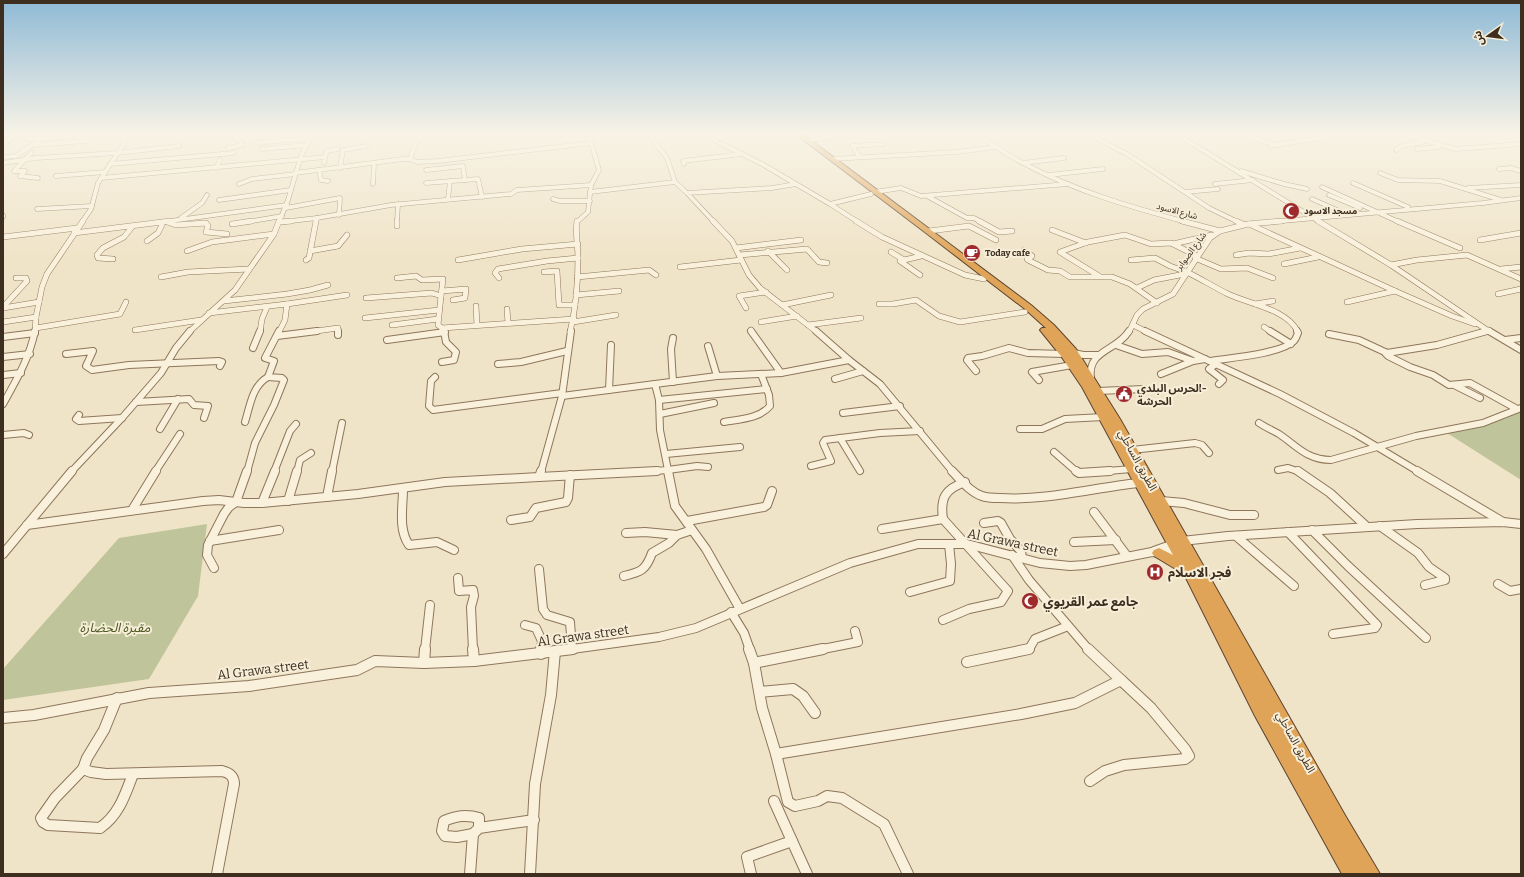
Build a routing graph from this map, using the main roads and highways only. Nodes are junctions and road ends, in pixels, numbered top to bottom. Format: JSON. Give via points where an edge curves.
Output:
{"nodes":[{"id":1,"x":849,"y":176,"type":"edge"},
{"id":2,"x":852,"y":176,"type":"edge"},
{"id":3,"x":873,"y":193,"type":"junction"},
{"id":4,"x":955,"y":255,"type":"junction"},
{"id":5,"x":1070,"y":353,"type":"junction"},
{"id":6,"x":1171,"y":548,"type":"junction"},
{"id":7,"x":1191,"y":575,"type":"junction"},
{"id":8,"x":1261,"y":711,"type":"junction"},
{"id":9,"x":1278,"y":711,"type":"junction"},
{"id":10,"x":1352,"y":874,"type":"edge"},
{"id":11,"x":1371,"y":874,"type":"edge"}],
"edges":[{"from":1,"to":3,"type":"highway","name":"الطريق الساحلي"},
{"from":2,"to":3,"type":"highway","name":"الطريق الساحلي"},
{"from":3,"to":4,"type":"highway","name":"الطريق الساحلي"},
{"from":3,"to":4,"type":"highway","name":"الطريق الساحلي","via":[[929,231]]},
{"from":4,"to":5,"type":"highway","name":"الطريق الساحلي","via":[[1025,312]]},
{"from":4,"to":5,"type":"highway","name":"الطريق الساحلي","via":[[1028,307],[1062,337]]},
{"from":5,"to":6,"type":"highway","name":"الطريق الساحلي","via":[[1072,365],[1148,500],[1164,541]]},
{"from":5,"to":6,"type":"highway","name":"الطريق الساحلي","via":[[1091,378],[1161,501]]},
{"from":6,"to":7,"type":"highway","name":"الطريق الساحلي"},
{"from":6,"to":7,"type":"highway","via":[[1178,563]]},
{"from":6,"to":9,"type":"highway","name":"الطريق الساحلي"},
{"from":7,"to":8,"type":"highway","name":"الطريق الساحلي"},
{"from":8,"to":9,"type":"highway"},
{"from":8,"to":10,"type":"highway","name":"الطريق الساحلي"},
{"from":9,"to":11,"type":"highway","name":"الطريق الساحلي"}]}
